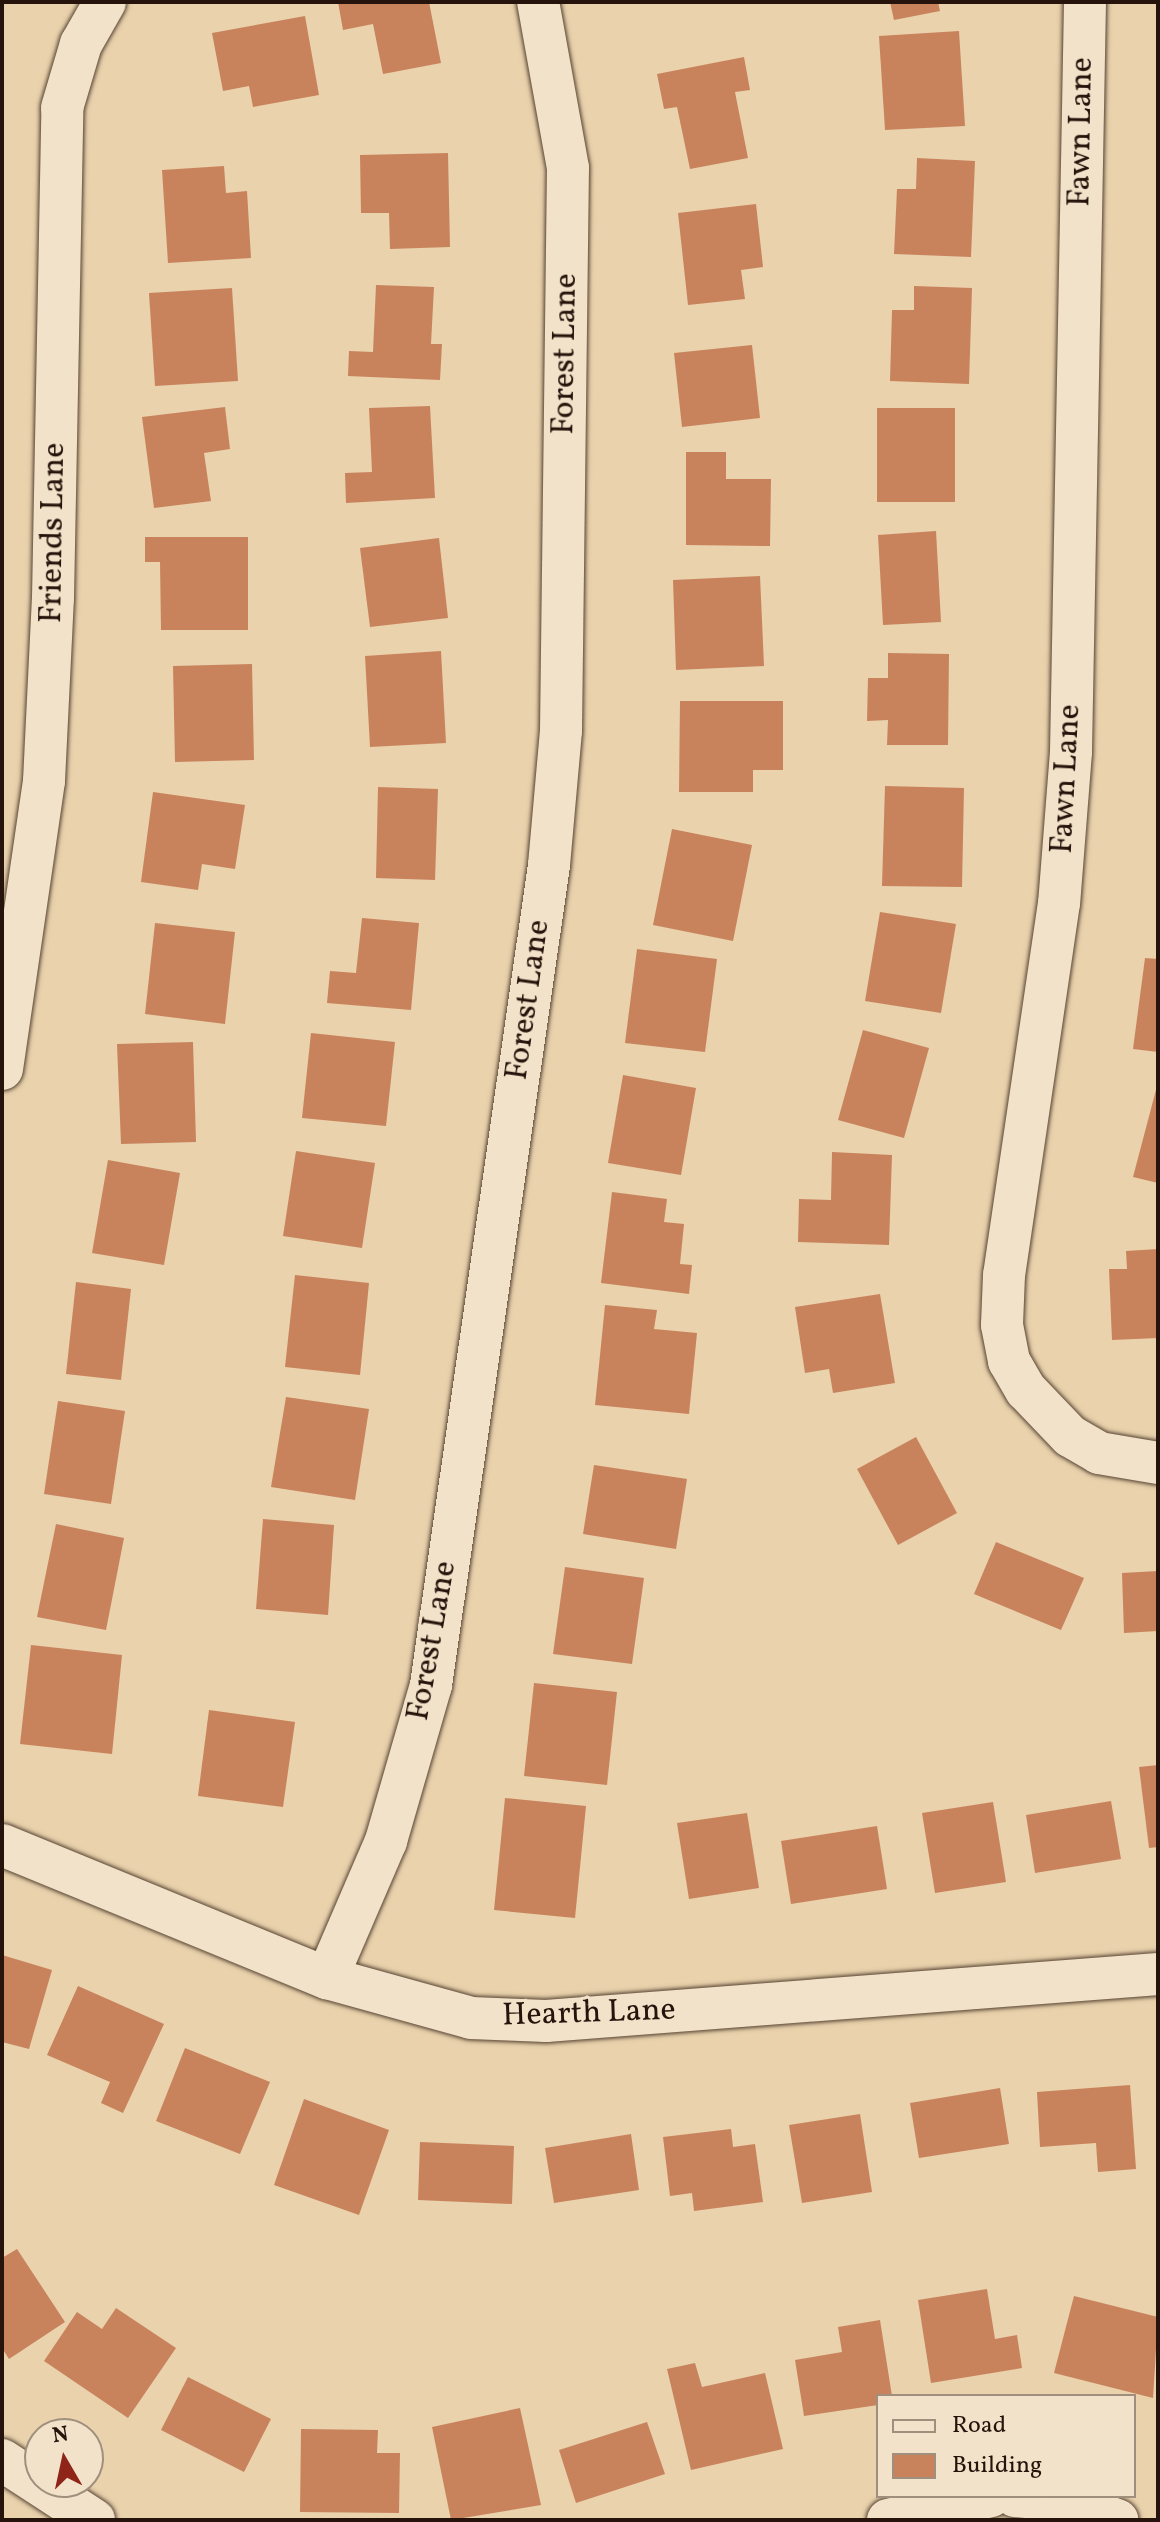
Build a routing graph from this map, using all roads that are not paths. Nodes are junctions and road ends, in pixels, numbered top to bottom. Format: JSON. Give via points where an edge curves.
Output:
{"nodes":[{"id":1,"x":105,"y":2,"type":"edge"},
{"id":2,"x":538,"y":2,"type":"edge"},
{"id":3,"x":1085,"y":2,"type":"edge"},
{"id":4,"x":2,"y":1069,"type":"edge"},
{"id":5,"x":1158,"y":1463,"type":"edge"},
{"id":6,"x":2,"y":1845,"type":"edge"},
{"id":7,"x":1158,"y":1974,"type":"edge"},
{"id":8,"x":327,"y":1978,"type":"junction"},
{"id":9,"x":2,"y":2460,"type":"edge"},
{"id":10,"x":982,"y":2498,"type":"edge"},
{"id":11,"x":1038,"y":2498,"type":"edge"},
{"id":12,"x":94,"y":2520,"type":"edge"},
{"id":13,"x":888,"y":2520,"type":"edge"},
{"id":14,"x":1117,"y":2520,"type":"edge"}],
"edges":[{"from":1,"to":4,"type":"street","name":"Friends Lane","via":[[81,44],[62,108],[53,598],[44,781]]},
{"from":2,"to":8,"type":"street","name":"Forest Lane","via":[[568,168],[561,731],[549,865],[431,1685],[386,1841]]},
{"from":3,"to":5,"type":"street","name":"Fawn Lane","via":[[1071,752],[1059,903],[1004,1275],[1002,1325],[1009,1361],[1026,1390],[1070,1436],[1099,1453]]},
{"from":6,"to":8,"type":"street","name":"Hearth Lane"},
{"from":7,"to":8,"type":"street","name":"Hearth Lane","via":[[546,2021],[471,2018]]},
{"from":9,"to":12,"type":"street"},
{"from":10,"to":13,"type":"street"},
{"from":11,"to":14,"type":"street","via":[[1062,2500]]}]}
